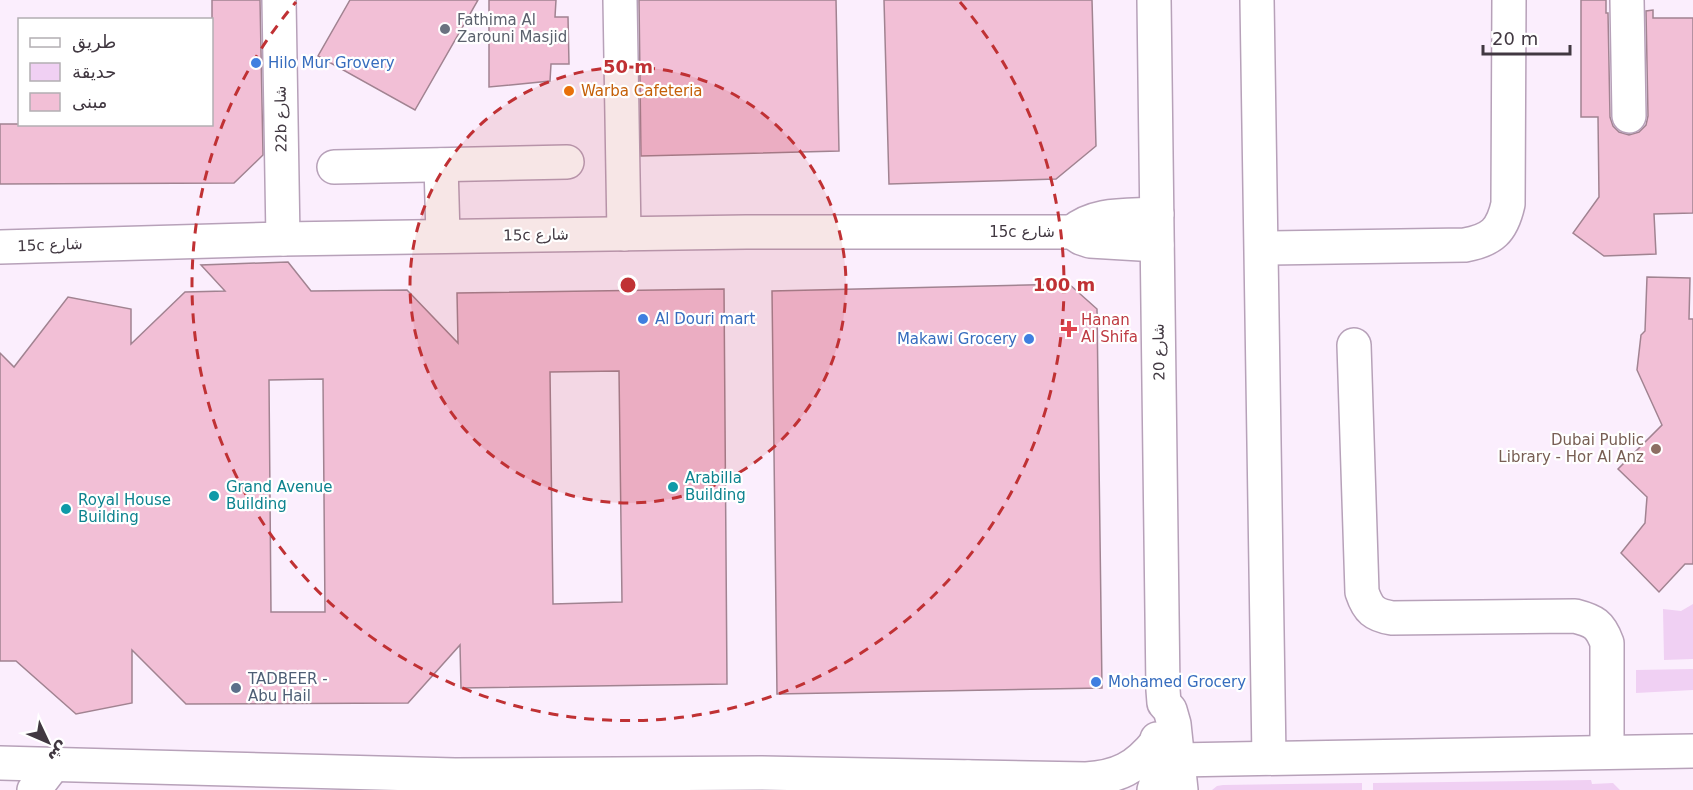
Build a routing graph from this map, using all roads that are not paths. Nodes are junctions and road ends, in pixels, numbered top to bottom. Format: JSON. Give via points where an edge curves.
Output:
{"nodes":[{"id":1,"x":279,"y":0,"type":"edge"},
{"id":2,"x":620,"y":0,"type":"edge"},
{"id":3,"x":1154,"y":0,"type":"edge"},
{"id":4,"x":1257,"y":0,"type":"edge"},
{"id":5,"x":1509,"y":0,"type":"edge"},
{"id":6,"x":1627,"y":0,"type":"edge"},
{"id":7,"x":1629,"y":116,"type":"dead end"},
{"id":8,"x":567,"y":162,"type":"dead end"},
{"id":9,"x":441,"y":165,"type":"junction"},
{"id":10,"x":334,"y":167,"type":"dead end"},
{"id":11,"x":1157,"y":229,"type":"junction"},
{"id":12,"x":624,"y":234,"type":"junction"},
{"id":13,"x":443,"y":236,"type":"junction"},
{"id":14,"x":283,"y":239,"type":"junction"},
{"id":15,"x":0,"y":246,"type":"edge"},
{"id":16,"x":1262,"y":248,"type":"junction"},
{"id":17,"x":1354,"y":345,"type":"dead end"},
{"id":18,"x":1693,"y":751,"type":"edge"},
{"id":19,"x":1607,"y":752,"type":"junction"},
{"id":20,"x":1269,"y":758,"type":"junction"},
{"id":21,"x":0,"y":763,"type":"edge"},
{"id":22,"x":54,"y":764,"type":"junction"},
{"id":23,"x":1171,"y":764,"type":"edge"},
{"id":24,"x":975,"y":783,"type":"edge"},
{"id":25,"x":34,"y":790,"type":"edge"},
{"id":26,"x":1155,"y":790,"type":"edge"}],
"edges":[{"from":1,"to":14,"type":"street","name":"22b شارع"},
{"from":2,"to":12,"type":"street"},
{"from":3,"to":11,"type":"street","name":"شارع 20"},
{"from":4,"to":16,"type":"street"},
{"from":5,"to":16,"type":"street","via":[[1508,204],[1495,233],[1481,242],[1465,245]]},
{"from":6,"to":7,"type":"street"},
{"from":8,"to":9,"type":"street"},
{"from":9,"to":10,"type":"street"},
{"from":9,"to":13,"type":"street"},
{"from":11,"to":12,"type":"street","name":"15c شارع","via":[[1090,241],[1072,232]]},
{"from":11,"to":23,"type":"street","name":"شارع 20","via":[[1164,703],[1173,717]]},
{"from":12,"to":13,"type":"street","name":"15c شارع"},
{"from":13,"to":14,"type":"street","name":"15c شارع"},
{"from":14,"to":15,"type":"street","name":"15c شارع"},
{"from":16,"to":20,"type":"street"},
{"from":17,"to":19,"type":"street","via":[[1362,592],[1367,606],[1378,615],[1392,618],[1575,616],[1590,620],[1601,629],[1607,643]]},
{"from":18,"to":19,"type":"street"},
{"from":19,"to":20,"type":"street"},
{"from":20,"to":23,"type":"street"},
{"from":21,"to":22,"type":"street"},
{"from":22,"to":24,"type":"street","via":[[455,775],[761,773]]},
{"from":22,"to":25,"type":"street"},
{"from":23,"to":24,"type":"street","via":[[1146,756],[1118,774],[1102,778]]},
{"from":23,"to":26,"type":"street","name":"شارع 20"}]}
